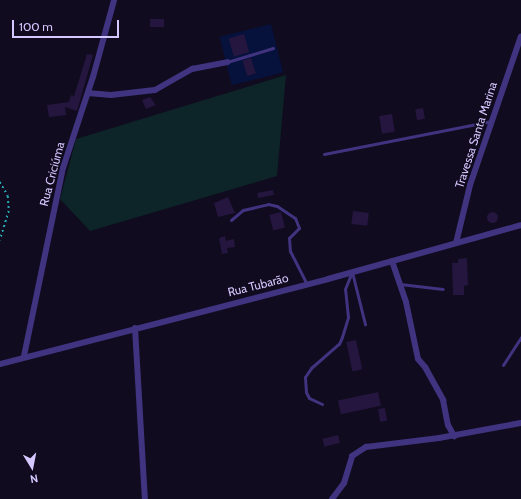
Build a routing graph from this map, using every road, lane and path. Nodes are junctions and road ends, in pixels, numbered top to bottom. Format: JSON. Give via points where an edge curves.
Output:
{"nodes":[{"id":1,"x":114,"y":0,"type":"edge"},
{"id":2,"x":521,"y":36,"type":"edge"},
{"id":3,"x":273,"y":48,"type":"dead end"},
{"id":4,"x":227,"y":62,"type":"joint"},
{"id":5,"x":88,"y":93,"type":"junction"},
{"id":6,"x":492,"y":122,"type":"junction"},
{"id":7,"x":324,"y":154,"type":"dead end"},
{"id":8,"x":0,"y":182,"type":"edge"},
{"id":9,"x":231,"y":220,"type":"dead end"},
{"id":10,"x":521,"y":226,"type":"edge"},
{"id":11,"x":0,"y":241,"type":"edge"},
{"id":12,"x":456,"y":243,"type":"junction"},
{"id":13,"x":392,"y":261,"type":"junction"},
{"id":14,"x":352,"y":272,"type":"junction"},
{"id":15,"x":307,"y":284,"type":"junction"},
{"id":16,"x":400,"y":284,"type":"junction"},
{"id":17,"x":443,"y":289,"type":"dead end"},
{"id":18,"x":365,"y":324,"type":"dead end"},
{"id":19,"x":135,"y":328,"type":"junction"},
{"id":20,"x":521,"y":337,"type":"edge"},
{"id":21,"x":24,"y":356,"type":"junction"},
{"id":22,"x":0,"y":364,"type":"edge"},
{"id":23,"x":503,"y":366,"type":"dead end"},
{"id":24,"x":322,"y":404,"type":"dead end"},
{"id":25,"x":521,"y":423,"type":"edge"},
{"id":26,"x":454,"y":436,"type":"junction"},
{"id":27,"x":145,"y":499,"type":"edge"},
{"id":28,"x":332,"y":499,"type":"edge"}],
"edges":[{"from":1,"to":5,"type":"street","name":"Rua Criciúma"},
{"from":2,"to":6,"type":"street","name":"Travessa Santa Marina"},
{"from":3,"to":4,"type":"lane"},
{"from":4,"to":5,"type":"street","via":[[192,69],[155,90],[111,96]]},
{"from":5,"to":21,"type":"street","name":"Rua Criciúma","via":[[63,168]]},
{"from":6,"to":7,"type":"lane"},
{"from":6,"to":12,"type":"street","name":"Travessa Santa Marina","via":[[470,185]]},
{"from":8,"to":11,"type":"path","via":[[8,196],[8,210]]},
{"from":9,"to":15,"type":"lane","via":[[243,210],[268,204],[277,206],[295,218],[299,228],[289,238],[290,251]]},
{"from":10,"to":12,"type":"street","name":"Rua Tubarão"},
{"from":12,"to":13,"type":"street","name":"Rua Tubarão"},
{"from":13,"to":14,"type":"street","name":"Rua Tubarão"},
{"from":13,"to":16,"type":"street"},
{"from":14,"to":15,"type":"street","name":"Rua Tubarão"},
{"from":14,"to":18,"type":"lane"},
{"from":14,"to":24,"type":"lane","via":[[345,289],[348,317],[342,337],[305,377],[309,398]]},
{"from":15,"to":19,"type":"street","name":"Rua Tubarão"},
{"from":16,"to":17,"type":"lane"},
{"from":16,"to":26,"type":"street","via":[[418,359],[425,366],[443,400],[448,425]]},
{"from":19,"to":21,"type":"street","name":"Rua Tubarão"},
{"from":19,"to":27,"type":"street"},
{"from":20,"to":23,"type":"lane"},
{"from":21,"to":22,"type":"street","name":"Rua Tubarão"},
{"from":25,"to":26,"type":"street"},
{"from":26,"to":28,"type":"street","via":[[366,447],[352,456],[344,483]]}]}
